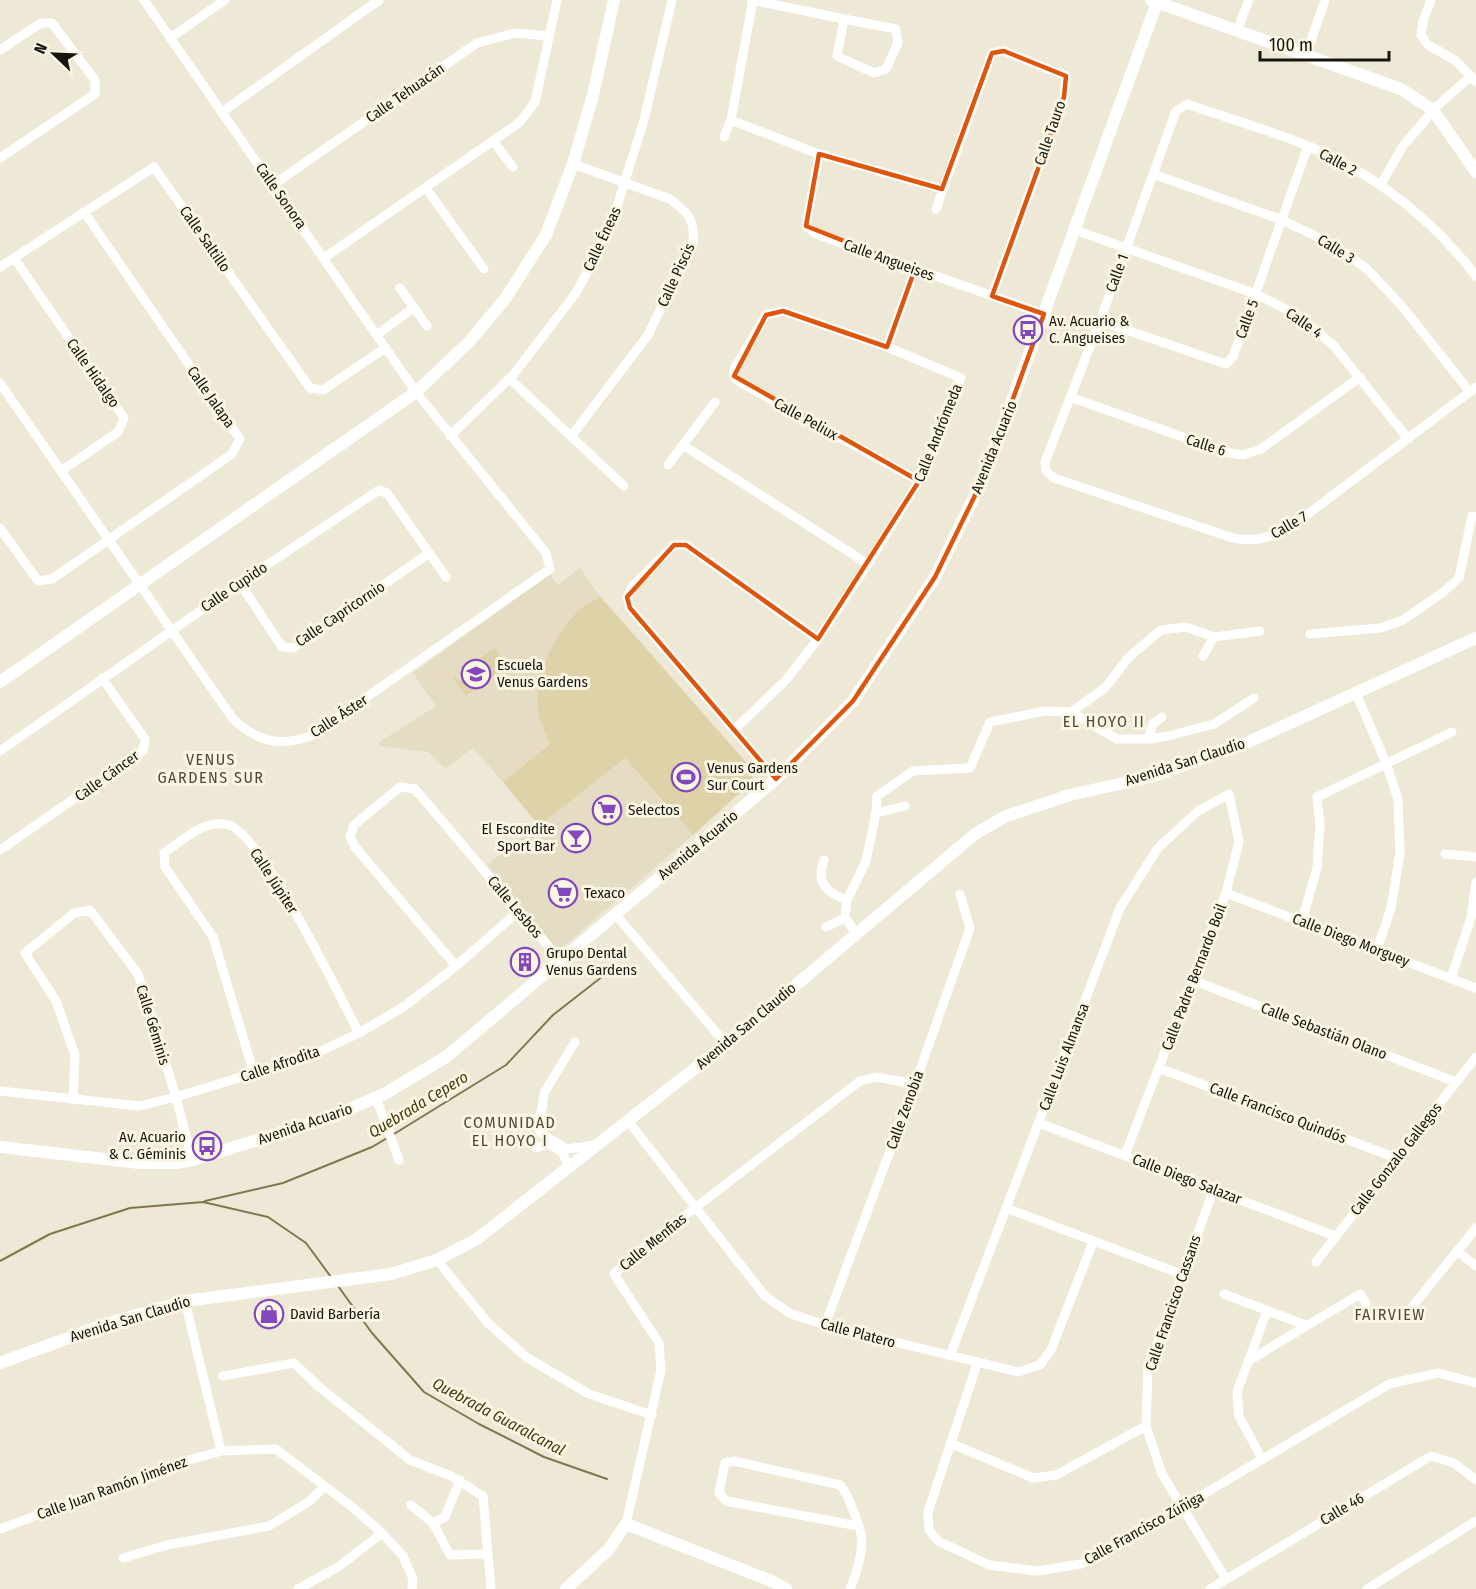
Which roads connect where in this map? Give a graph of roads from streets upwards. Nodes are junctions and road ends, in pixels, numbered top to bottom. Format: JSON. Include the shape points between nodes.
{"nodes":[{"id":1,"x":144,"y":0,"type":"edge"},
{"id":2,"x":225,"y":0,"type":"edge"},
{"id":3,"x":379,"y":0,"type":"edge"},
{"id":4,"x":557,"y":0,"type":"edge"},
{"id":5,"x":615,"y":0,"type":"edge"},
{"id":6,"x":672,"y":0,"type":"edge"},
{"id":7,"x":752,"y":0,"type":"edge"},
{"id":8,"x":1249,"y":0,"type":"edge"},
{"id":9,"x":1325,"y":0,"type":"edge"},
{"id":10,"x":1431,"y":0,"type":"edge"},
{"id":11,"x":1155,"y":1,"type":"edge"},
{"id":12,"x":844,"y":19,"type":"junction"},
{"id":13,"x":1237,"y":31,"type":"junction"},
{"id":14,"x":549,"y":36,"type":"junction"},
{"id":15,"x":170,"y":38,"type":"junction"},
{"id":16,"x":0,"y":50,"type":"edge"},
{"id":17,"x":1306,"y":55,"type":"junction"},
{"id":18,"x":1474,"y":79,"type":"edge"},
{"id":19,"x":1202,"y":109,"type":"joint"},
{"id":20,"x":1433,"y":110,"type":"junction"},
{"id":21,"x":222,"y":112,"type":"junction"},
{"id":22,"x":731,"y":120,"type":"junction"},
{"id":23,"x":724,"y":137,"type":"dead end"},
{"id":24,"x":493,"y":141,"type":"junction"},
{"id":25,"x":1308,"y":146,"type":"junction"},
{"id":26,"x":819,"y":154,"type":"junction"},
{"id":27,"x":0,"y":158,"type":"edge"},
{"id":28,"x":573,"y":164,"type":"junction"},
{"id":29,"x":513,"y":167,"type":"dead end"},
{"id":30,"x":1476,"y":172,"type":"edge"},
{"id":31,"x":1153,"y":174,"type":"junction"},
{"id":32,"x":625,"y":184,"type":"junction"},
{"id":33,"x":1381,"y":184,"type":"junction"},
{"id":34,"x":273,"y":185,"type":"junction"},
{"id":35,"x":426,"y":188,"type":"junction"},
{"id":36,"x":942,"y":189,"type":"junction"},
{"id":37,"x":936,"y":209,"type":"dead end"},
{"id":38,"x":84,"y":212,"type":"junction"},
{"id":39,"x":1282,"y":220,"type":"junction"},
{"id":40,"x":1075,"y":230,"type":"junction"},
{"id":41,"x":1126,"y":248,"type":"junction"},
{"id":42,"x":14,"y":258,"type":"junction"},
{"id":43,"x":324,"y":258,"type":"junction"},
{"id":44,"x":0,"y":267,"type":"edge"},
{"id":45,"x":483,"y":269,"type":"dead end"},
{"id":46,"x":915,"y":269,"type":"junction"},
{"id":47,"x":1476,"y":276,"type":"edge"},
{"id":48,"x":400,"y":288,"type":"dead end"},
{"id":49,"x":1256,"y":294,"type":"junction"},
{"id":50,"x":992,"y":296,"type":"junction"},
{"id":51,"x":413,"y":308,"type":"junction"},
{"id":52,"x":1044,"y":314,"type":"junction"},
{"id":53,"x":1100,"y":321,"type":"junction"},
{"id":54,"x":427,"y":326,"type":"dead end"},
{"id":55,"x":377,"y":335,"type":"junction"},
{"id":56,"x":753,"y":336,"type":"joint"},
{"id":57,"x":886,"y":347,"type":"junction"},
{"id":58,"x":385,"y":348,"type":"junction"},
{"id":59,"x":1360,"y":377,"type":"junction"},
{"id":60,"x":510,"y":379,"type":"junction"},
{"id":61,"x":0,"y":383,"type":"edge"},
{"id":62,"x":1473,"y":390,"type":"edge"},
{"id":63,"x":416,"y":392,"type":"junction"},
{"id":64,"x":1070,"y":397,"type":"junction"},
{"id":65,"x":715,"y":402,"type":"dead end"},
{"id":66,"x":572,"y":435,"type":"junction"},
{"id":67,"x":450,"y":436,"type":"junction"},
{"id":68,"x":1408,"y":439,"type":"junction"},
{"id":69,"x":683,"y":445,"type":"junction"},
{"id":70,"x":1045,"y":462,"type":"joint"},
{"id":71,"x":668,"y":465,"type":"dead end"},
{"id":72,"x":61,"y":471,"type":"junction"},
{"id":73,"x":919,"y":482,"type":"junction"},
{"id":74,"x":624,"y":486,"type":"dead end"},
{"id":75,"x":1476,"y":517,"type":"edge"},
{"id":76,"x":0,"y":528,"type":"edge"},
{"id":77,"x":108,"y":540,"type":"junction"},
{"id":78,"x":539,"y":545,"type":"joint"},
{"id":79,"x":429,"y":553,"type":"junction"},
{"id":80,"x":868,"y":564,"type":"junction"},
{"id":81,"x":446,"y":576,"type":"dead end"},
{"id":82,"x":240,"y":583,"type":"junction"},
{"id":83,"x":140,"y":585,"type":"junction"},
{"id":84,"x":171,"y":630,"type":"junction"},
{"id":85,"x":1260,"y":631,"type":"dead end"},
{"id":86,"x":1310,"y":634,"type":"dead end"},
{"id":87,"x":1214,"y":637,"type":"junction"},
{"id":88,"x":1476,"y":638,"type":"edge"},
{"id":89,"x":818,"y":639,"type":"junction"},
{"id":90,"x":1203,"y":656,"type":"dead end"},
{"id":91,"x":102,"y":678,"type":"junction"},
{"id":92,"x":0,"y":682,"type":"edge"},
{"id":93,"x":1356,"y":693,"type":"junction"},
{"id":94,"x":1254,"y":698,"type":"dead end"},
{"id":95,"x":1071,"y":712,"type":"junction"},
{"id":96,"x":1162,"y":717,"type":"dead end"},
{"id":97,"x":735,"y":730,"type":"junction"},
{"id":98,"x":1452,"y":732,"type":"dead end"},
{"id":99,"x":1148,"y":739,"type":"junction"},
{"id":100,"x":0,"y":751,"type":"edge"},
{"id":101,"x":1386,"y":763,"type":"junction"},
{"id":102,"x":776,"y":779,"type":"junction"},
{"id":103,"x":1229,"y":794,"type":"joint"},
{"id":104,"x":904,"y":806,"type":"dead end"},
{"id":105,"x":876,"y":813,"type":"junction"},
{"id":106,"x":0,"y":850,"type":"edge"},
{"id":107,"x":1445,"y":854,"type":"dead end"},
{"id":108,"x":1476,"y":857,"type":"edge"},
{"id":109,"x":824,"y":861,"type":"dead end"},
{"id":110,"x":1476,"y":882,"type":"edge"},
{"id":111,"x":1226,"y":893,"type":"junction"},
{"id":112,"x":960,"y":894,"type":"dead end"},
{"id":113,"x":847,"y":900,"type":"junction"},
{"id":114,"x":519,"y":911,"type":"junction"},
{"id":115,"x":616,"y":915,"type":"junction"},
{"id":116,"x":845,"y":918,"type":"junction"},
{"id":117,"x":1302,"y":921,"type":"junction"},
{"id":118,"x":826,"y":927,"type":"dead end"},
{"id":119,"x":857,"y":934,"type":"junction"},
{"id":120,"x":1377,"y":950,"type":"junction"},
{"id":121,"x":561,"y":961,"type":"junction"},
{"id":122,"x":456,"y":966,"type":"junction"},
{"id":123,"x":1451,"y":978,"type":"junction"},
{"id":124,"x":1192,"y":980,"type":"junction"},
{"id":125,"x":1476,"y":988,"type":"edge"},
{"id":126,"x":359,"y":1034,"type":"junction"},
{"id":127,"x":575,"y":1042,"type":"dead end"},
{"id":128,"x":726,"y":1044,"type":"junction"},
{"id":129,"x":1476,"y":1057,"type":"edge"},
{"id":130,"x":1159,"y":1068,"type":"junction"},
{"id":131,"x":254,"y":1074,"type":"junction"},
{"id":132,"x":1456,"y":1082,"type":"junction"},
{"id":133,"x":915,"y":1084,"type":"junction"},
{"id":134,"x":0,"y":1091,"type":"edge"},
{"id":135,"x":176,"y":1097,"type":"junction"},
{"id":136,"x":376,"y":1098,"type":"junction"},
{"id":137,"x":73,"y":1100,"type":"junction"},
{"id":138,"x":628,"y":1121,"type":"junction"},
{"id":139,"x":1039,"y":1123,"type":"junction"},
{"id":140,"x":598,"y":1144,"type":"junction"},
{"id":141,"x":0,"y":1147,"type":"edge"},
{"id":142,"x":536,"y":1148,"type":"dead end"},
{"id":143,"x":1125,"y":1155,"type":"junction"},
{"id":144,"x":1396,"y":1158,"type":"junction"},
{"id":145,"x":192,"y":1160,"type":"junction"},
{"id":146,"x":399,"y":1160,"type":"dead end"},
{"id":147,"x":568,"y":1168,"type":"junction"},
{"id":148,"x":1214,"y":1189,"type":"junction"},
{"id":149,"x":695,"y":1207,"type":"junction"},
{"id":150,"x":1006,"y":1208,"type":"junction"},
{"id":151,"x":1476,"y":1228,"type":"edge"},
{"id":152,"x":1335,"y":1236,"type":"junction"},
{"id":153,"x":1093,"y":1242,"type":"junction"},
{"id":154,"x":1457,"y":1251,"type":"junction"},
{"id":155,"x":437,"y":1260,"type":"junction"},
{"id":156,"x":1316,"y":1262,"type":"dead end"},
{"id":157,"x":1476,"y":1266,"type":"edge"},
{"id":158,"x":1181,"y":1274,"type":"junction"},
{"id":159,"x":1224,"y":1294,"type":"dead end"},
{"id":160,"x":185,"y":1301,"type":"junction"},
{"id":161,"x":1366,"y":1303,"type":"dead end"},
{"id":162,"x":1412,"y":1307,"type":"dead end"},
{"id":163,"x":1267,"y":1311,"type":"junction"},
{"id":164,"x":825,"y":1325,"type":"junction"},
{"id":165,"x":1305,"y":1325,"type":"junction"},
{"id":166,"x":950,"y":1356,"type":"junction"},
{"id":167,"x":1248,"y":1360,"type":"junction"},
{"id":168,"x":0,"y":1363,"type":"edge"},
{"id":169,"x":977,"y":1364,"type":"junction"},
{"id":170,"x":223,"y":1376,"type":"dead end"},
{"id":171,"x":1476,"y":1383,"type":"edge"},
{"id":172,"x":652,"y":1415,"type":"junction"},
{"id":173,"x":1146,"y":1426,"type":"junction"},
{"id":174,"x":950,"y":1443,"type":"junction"},
{"id":175,"x":221,"y":1451,"type":"junction"},
{"id":176,"x":1262,"y":1459,"type":"junction"},
{"id":177,"x":460,"y":1480,"type":"junction"},
{"id":178,"x":1476,"y":1480,"type":"edge"},
{"id":179,"x":324,"y":1487,"type":"junction"},
{"id":180,"x":411,"y":1505,"type":"dead end"},
{"id":181,"x":1182,"y":1507,"type":"junction"},
{"id":182,"x":1476,"y":1521,"type":"edge"},
{"id":183,"x":433,"y":1523,"type":"junction"},
{"id":184,"x":626,"y":1524,"type":"junction"},
{"id":185,"x":858,"y":1526,"type":"junction"},
{"id":186,"x":0,"y":1529,"type":"edge"},
{"id":187,"x":382,"y":1533,"type":"junction"},
{"id":188,"x":488,"y":1554,"type":"junction"},
{"id":189,"x":123,"y":1558,"type":"dead end"},
{"id":190,"x":1226,"y":1579,"type":"junction"},
{"id":191,"x":298,"y":1589,"type":"edge"},
{"id":192,"x":412,"y":1589,"type":"edge"},
{"id":193,"x":491,"y":1589,"type":"edge"},
{"id":194,"x":566,"y":1589,"type":"edge"},
{"id":195,"x":784,"y":1589,"type":"edge"},
{"id":196,"x":850,"y":1589,"type":"edge"},
{"id":197,"x":1210,"y":1589,"type":"edge"},
{"id":198,"x":1367,"y":1589,"type":"edge"}],
"edges":[{"from":1,"to":15,"type":"street","name":"Calle Sonora"},
{"from":2,"to":15,"type":"street"},
{"from":3,"to":21,"type":"street"},
{"from":4,"to":14,"type":"street"},
{"from":5,"to":28,"type":"street"},
{"from":6,"to":32,"type":"street","name":"Calle Éneas"},
{"from":7,"to":12,"type":"street"},
{"from":7,"to":22,"type":"street"},
{"from":8,"to":13,"type":"street"},
{"from":9,"to":17,"type":"street"},
{"from":10,"to":18,"type":"street","via":[[1421,35],[1428,45],[1456,61]]},
{"from":11,"to":13,"type":"street"},
{"from":11,"to":40,"type":"street","name":"Avenida Acuario"},
{"from":12,"to":12,"type":"street","via":[[896,29],[898,43],[886,69],[874,73],[837,56]]},
{"from":13,"to":17,"type":"street"},
{"from":14,"to":24,"type":"street","via":[[535,102],[520,122]]},
{"from":14,"to":34,"type":"street","name":"Calle Tehuacán","via":[[515,33],[477,43]]},
{"from":15,"to":21,"type":"street","name":"Calle Sonora"},
{"from":16,"to":27,"type":"street","via":[[41,23],[52,23],[94,80],[95,94]]},
{"from":17,"to":20,"type":"street","via":[[1401,89]]},
{"from":18,"to":20,"type":"street"},
{"from":19,"to":25,"type":"street","name":"Calle 2"},
{"from":19,"to":31,"type":"street","name":"Calle 1","via":[[1187,104],[1176,111]]},
{"from":20,"to":30,"type":"street"},
{"from":20,"to":33,"type":"street","via":[[1402,146]]},
{"from":21,"to":34,"type":"street","name":"Calle Sonora"},
{"from":22,"to":23,"type":"street"},
{"from":22,"to":26,"type":"street"},
{"from":24,"to":29,"type":"street"},
{"from":24,"to":35,"type":"street"},
{"from":25,"to":33,"type":"street","name":"Calle 2"},
{"from":25,"to":39,"type":"street","name":"Calle 5"},
{"from":26,"to":36,"type":"street"},
{"from":26,"to":46,"type":"street","name":"Calle Angueises","via":[[806,226],[816,234]]},
{"from":28,"to":32,"type":"street","name":"Calle Piscis"},
{"from":28,"to":63,"type":"street","via":[[546,235],[505,299],[470,342]]},
{"from":31,"to":39,"type":"street","name":"Calle 3"},
{"from":31,"to":41,"type":"street","name":"Calle 1"},
{"from":32,"to":60,"type":"street","name":"Calle Éneas","via":[[610,229],[576,293]]},
{"from":32,"to":66,"type":"street","name":"Calle Piscis","via":[[670,200],[683,210],[694,227],[693,242],[648,335]]},
{"from":33,"to":47,"type":"street","name":"Calle 2","via":[[1455,248]]},
{"from":34,"to":43,"type":"street","name":"Calle Sonora"},
{"from":35,"to":43,"type":"street"},
{"from":35,"to":45,"type":"street"},
{"from":36,"to":37,"type":"street"},
{"from":36,"to":50,"type":"street","name":"Calle Tauro","via":[[992,53],[1004,51],[1066,76],[1064,97]]},
{"from":38,"to":42,"type":"street","name":"Calle Saltillo"},
{"from":38,"to":58,"type":"street","name":"Calle Saltillo","via":[[154,167],[310,388],[323,390]]},
{"from":38,"to":77,"type":"street","name":"Calle Jalapa","via":[[240,439],[232,454]]},
{"from":39,"to":49,"type":"street","name":"Calle 5"},
{"from":39,"to":62,"type":"street","name":"Calle 3","via":[[1334,245],[1367,269]]},
{"from":40,"to":41,"type":"street","name":"Calle 4"},
{"from":40,"to":52,"type":"street","name":"Avenida Acuario"},
{"from":41,"to":49,"type":"street","name":"Calle 4"},
{"from":41,"to":53,"type":"street","name":"Calle 1"},
{"from":42,"to":44,"type":"street","name":"Calle Saltillo"},
{"from":42,"to":72,"type":"street","name":"Calle Hidalgo","via":[[124,418],[118,432]]},
{"from":43,"to":55,"type":"street","name":"Calle Sonora"},
{"from":46,"to":50,"type":"street","name":"Calle Angueises"},
{"from":46,"to":57,"type":"street"},
{"from":48,"to":51,"type":"street"},
{"from":49,"to":53,"type":"street","name":"Calle 5","via":[[1233,357],[1226,364]]},
{"from":49,"to":59,"type":"street","name":"Calle 4","via":[[1299,316],[1334,346]]},
{"from":50,"to":52,"type":"street","name":"Calle Angueises"},
{"from":51,"to":54,"type":"street"},
{"from":51,"to":55,"type":"street"},
{"from":52,"to":102,"type":"street","name":"Avenida Acuario","via":[[985,475],[935,577],[853,701]]},
{"from":53,"to":64,"type":"street","name":"Calle 1"},
{"from":55,"to":58,"type":"street","name":"Calle Sonora"},
{"from":56,"to":57,"type":"street","name":"Calle Andrómeda","via":[[766,315],[783,310]]},
{"from":56,"to":73,"type":"street","name":"Calle Peliux","via":[[734,369],[738,381]]},
{"from":57,"to":73,"type":"street","name":"Calle Andrómeda","via":[[961,378]]},
{"from":58,"to":63,"type":"street","name":"Calle Sonora"},
{"from":59,"to":64,"type":"street","name":"Calle 6","via":[[1261,449],[1243,455]]},
{"from":59,"to":68,"type":"street","name":"Calle 4"},
{"from":60,"to":66,"type":"street"},
{"from":60,"to":67,"type":"street","name":"Calle Éneas"},
{"from":61,"to":72,"type":"street","name":"Calle Áster"},
{"from":62,"to":68,"type":"street","name":"Calle 7"},
{"from":63,"to":67,"type":"street","name":"Calle Sonora"},
{"from":63,"to":83,"type":"street"},
{"from":64,"to":70,"type":"street","name":"Calle 1"},
{"from":65,"to":69,"type":"street"},
{"from":66,"to":74,"type":"street"},
{"from":67,"to":78,"type":"street","name":"Calle Sonora"},
{"from":68,"to":70,"type":"street","name":"Calle 7","via":[[1292,526],[1277,535],[1247,541],[1054,478],[1046,471]]},
{"from":69,"to":71,"type":"street"},
{"from":69,"to":80,"type":"street"},
{"from":72,"to":77,"type":"street","name":"Calle Áster"},
{"from":73,"to":80,"type":"street","name":"Calle Andrómeda"},
{"from":75,"to":86,"type":"street","via":[[1472,516],[1459,578],[1403,620],[1381,628]]},
{"from":76,"to":77,"type":"street","name":"Calle Jalapa","via":[[38,581],[52,579]]},
{"from":77,"to":83,"type":"street","name":"Calle Áster"},
{"from":78,"to":84,"type":"street","name":"Calle Áster","via":[[550,568],[311,736],[295,741],[269,741],[233,719]]},
{"from":79,"to":81,"type":"street","name":"Calle Cupido"},
{"from":79,"to":82,"type":"street","name":"Calle Cupido","via":[[387,493],[379,490]]},
{"from":79,"to":82,"type":"street","name":"Calle Capricornio","via":[[293,648],[282,647]]},
{"from":80,"to":89,"type":"street","name":"Calle Andrómeda"},
{"from":82,"to":84,"type":"street","name":"Calle Cupido"},
{"from":83,"to":84,"type":"street","name":"Calle Áster"},
{"from":83,"to":92,"type":"street"},
{"from":84,"to":91,"type":"street","name":"Calle Cupido"},
{"from":85,"to":87,"type":"street"},
{"from":87,"to":90,"type":"street"},
{"from":87,"to":95,"type":"street","via":[[1186,627],[1161,630],[1129,657],[1105,688]]},
{"from":88,"to":93,"type":"street","name":"Avenida San Claudio"},
{"from":89,"to":97,"type":"street","name":"Calle Andrómeda","via":[[786,680]]},
{"from":89,"to":97,"type":"street","via":[[686,545],[674,545],[632,587],[627,597],[630,608]]},
{"from":91,"to":100,"type":"street","name":"Calle Cupido"},
{"from":91,"to":106,"type":"street","name":"Calle Cáncer","via":[[145,739],[143,751]]},
{"from":93,"to":101,"type":"street"},
{"from":93,"to":119,"type":"street","name":"Avenida San Claudio","via":[[1244,744],[1150,777],[1070,795],[1006,816],[975,834]]},
{"from":94,"to":99,"type":"street","via":[[1214,724]]},
{"from":95,"to":99,"type":"street","via":[[1117,739]]},
{"from":95,"to":105,"type":"street","via":[[1045,711],[990,722],[970,768],[913,771],[877,796]]},
{"from":96,"to":99,"type":"street","via":[[1153,724]]},
{"from":97,"to":102,"type":"street"},
{"from":98,"to":101,"type":"street"},
{"from":101,"to":117,"type":"street","via":[[1317,797],[1317,868]]},
{"from":101,"to":120,"type":"street","via":[[1398,799],[1400,853],[1391,908]]},
{"from":102,"to":115,"type":"street","name":"Avenida Acuario"},
{"from":103,"to":111,"type":"street","name":"Calle Padre Bernardo Boil","via":[[1239,842]]},
{"from":103,"to":139,"type":"street","name":"Calle Luis Almansa","via":[[1198,811],[1158,848],[1120,908]]},
{"from":104,"to":105,"type":"street"},
{"from":105,"to":113,"type":"street","via":[[866,861]]},
{"from":107,"to":108,"type":"street"},
{"from":109,"to":113,"type":"street","via":[[820,869],[823,884],[832,895]]},
{"from":110,"to":123,"type":"street","via":[[1471,918]]},
{"from":111,"to":117,"type":"street","name":"Calle Diego Morguey"},
{"from":111,"to":124,"type":"street","name":"Calle Padre Bernardo Boil"},
{"from":112,"to":133,"type":"street","name":"Calle Zenobia","via":[[970,928]]},
{"from":113,"to":116,"type":"street"},
{"from":114,"to":121,"type":"street","name":"Calle Lesbos"},
{"from":114,"to":122,"type":"street","name":"Calle Afrodita"},
{"from":114,"to":122,"type":"street","name":"Calle Lesbos","via":[[415,789],[400,787],[354,825],[350,837],[355,847]]},
{"from":115,"to":121,"type":"street","name":"Avenida Acuario"},
{"from":115,"to":128,"type":"street"},
{"from":116,"to":118,"type":"street"},
{"from":116,"to":119,"type":"street"},
{"from":117,"to":120,"type":"street","name":"Calle Diego Morguey"},
{"from":119,"to":128,"type":"street","name":"Avenida San Claudio"},
{"from":120,"to":123,"type":"street","name":"Calle Diego Morguey"},
{"from":121,"to":136,"type":"street","name":"Avenida Acuario","via":[[446,1057]]},
{"from":122,"to":126,"type":"street","name":"Calle Afrodita","via":[[405,1006]]},
{"from":123,"to":125,"type":"street","name":"Calle Diego Morguey"},
{"from":124,"to":130,"type":"street","name":"Calle Padre Bernardo Boil"},
{"from":124,"to":132,"type":"street","name":"Calle Sebastián Olano"},
{"from":126,"to":131,"type":"street","name":"Calle Afrodita","via":[[310,1056]]},
{"from":126,"to":131,"type":"street","name":"Calle Júpiter","via":[[289,900],[244,835],[230,825],[208,824],[164,853],[165,867],[213,937]]},
{"from":127,"to":140,"type":"street","via":[[544,1093],[536,1123],[542,1134],[567,1149]]},
{"from":128,"to":138,"type":"street","name":"Avenida San Claudio"},
{"from":129,"to":132,"type":"street","name":"Calle Gonzalo Gallegos"},
{"from":130,"to":143,"type":"street","name":"Calle Padre Bernardo Boil"},
{"from":130,"to":144,"type":"street","name":"Calle Francisco Quindós"},
{"from":131,"to":135,"type":"street","name":"Calle Afrodita"},
{"from":132,"to":144,"type":"street","name":"Calle Gonzalo Gallegos"},
{"from":133,"to":149,"type":"street","name":"Calle Menfias","via":[[876,1077],[860,1081]]},
{"from":133,"to":164,"type":"street","name":"Calle Zenobia"},
{"from":134,"to":137,"type":"street","name":"Calle Afrodita"},
{"from":135,"to":137,"type":"street","name":"Calle Afrodita","via":[[139,1106]]},
{"from":135,"to":137,"type":"street","name":"Calle Géminis","via":[[138,974],[90,910],[74,913],[25,953],[56,1001],[75,1055]]},
{"from":135,"to":145,"type":"street","name":"Calle Géminis"},
{"from":136,"to":145,"type":"street","name":"Avenida Acuario","via":[[329,1118]]},
{"from":136,"to":146,"type":"street"},
{"from":138,"to":140,"type":"street","name":"Avenida San Claudio"},
{"from":138,"to":149,"type":"street","name":"Calle Platero"},
{"from":139,"to":143,"type":"street","name":"Calle Diego Salazar"},
{"from":139,"to":150,"type":"street","name":"Calle Luis Almansa"},
{"from":140,"to":147,"type":"street","name":"Avenida San Claudio"},
{"from":141,"to":145,"type":"street","name":"Avenida Acuario","via":[[140,1163]]},
{"from":142,"to":147,"type":"street","via":[[548,1143],[563,1153]]},
{"from":143,"to":148,"type":"street","name":"Calle Diego Salazar"},
{"from":144,"to":152,"type":"street","name":"Calle Gonzalo Gallegos"},
{"from":147,"to":155,"type":"street","name":"Avenida San Claudio","via":[[477,1239]]},
{"from":148,"to":152,"type":"street","name":"Calle Diego Salazar"},
{"from":148,"to":158,"type":"street","name":"Calle Francisco Cassans"},
{"from":149,"to":164,"type":"street","name":"Calle Platero","via":[[765,1296],[791,1314]]},
{"from":149,"to":172,"type":"street","name":"Calle Menfias","via":[[614,1274],[658,1343],[661,1370]]},
{"from":150,"to":153,"type":"street"},
{"from":150,"to":166,"type":"street","name":"Calle Luis Almansa"},
{"from":151,"to":154,"type":"street"},
{"from":152,"to":156,"type":"street","name":"Calle Gonzalo Gallegos"},
{"from":153,"to":158,"type":"street"},
{"from":153,"to":169,"type":"street","name":"Calle Platero","via":[[1052,1350],[1041,1365],[1018,1372]]},
{"from":154,"to":157,"type":"street"},
{"from":154,"to":162,"type":"street"},
{"from":155,"to":160,"type":"street","name":"Avenida San Claudio","via":[[391,1274]]},
{"from":155,"to":172,"type":"street","via":[[488,1323],[526,1357],[589,1394]]},
{"from":158,"to":173,"type":"street","name":"Calle Francisco Cassans","via":[[1148,1368]]},
{"from":159,"to":163,"type":"street"},
{"from":160,"to":168,"type":"street","name":"Avenida San Claudio","via":[[109,1323]]},
{"from":160,"to":175,"type":"street"},
{"from":161,"to":165,"type":"street","via":[[1360,1294]]},
{"from":163,"to":165,"type":"street"},
{"from":163,"to":167,"type":"street"},
{"from":164,"to":166,"type":"street","name":"Calle Platero"},
{"from":165,"to":167,"type":"street"},
{"from":166,"to":169,"type":"street","name":"Calle Platero"},
{"from":167,"to":176,"type":"street","via":[[1237,1392],[1239,1416]]},
{"from":169,"to":174,"type":"street","name":"Calle Francisco Zúñiga"},
{"from":170,"to":177,"type":"street","via":[[294,1363],[410,1460]]},
{"from":171,"to":176,"type":"street","name":"Calle Francisco Zúñiga","via":[[1438,1373],[1389,1384]]},
{"from":172,"to":184,"type":"street","name":"Calle Menfias"},
{"from":173,"to":174,"type":"street","via":[[1056,1475],[1033,1478]]},
{"from":173,"to":181,"type":"street","name":"Calle Francisco Cassans","via":[[1162,1474]]},
{"from":174,"to":181,"type":"street","name":"Calle Francisco Zúñiga","via":[[927,1512],[929,1530],[938,1541],[989,1565],[1037,1571],[1082,1564]]},
{"from":175,"to":179,"type":"street","name":"Calle Juan Ramón Jiménez","via":[[276,1449]]},
{"from":175,"to":186,"type":"street","name":"Calle Juan Ramón Jiménez","via":[[168,1466]]},
{"from":176,"to":181,"type":"street","name":"Calle Francisco Zúñiga"},
{"from":177,"to":183,"type":"street","via":[[445,1517]]},
{"from":177,"to":188,"type":"street","via":[[483,1496]]},
{"from":178,"to":190,"type":"street","name":"Calle 46","via":[[1454,1463],[1431,1456]]},
{"from":179,"to":187,"type":"street","name":"Calle Juan Ramón Jiménez"},
{"from":179,"to":189,"type":"street","via":[[269,1526],[167,1545]]},
{"from":180,"to":183,"type":"street"},
{"from":181,"to":190,"type":"street","name":"Calle Francisco Cassans"},
{"from":182,"to":198,"type":"street"},
{"from":183,"to":188,"type":"street","via":[[450,1555]]},
{"from":184,"to":194,"type":"street","via":[[609,1549]]},
{"from":184,"to":195,"type":"street"},
{"from":185,"to":185,"type":"street","via":[[726,1501],[719,1492],[725,1463],[734,1461],[840,1485]]},
{"from":185,"to":196,"type":"street","via":[[862,1540]]},
{"from":187,"to":191,"type":"street","via":[[338,1567]]},
{"from":187,"to":192,"type":"street","name":"Calle Juan Ramón Jiménez","via":[[403,1556],[413,1580]]},
{"from":188,"to":193,"type":"street"},
{"from":190,"to":197,"type":"street","name":"Calle 46"}]}
